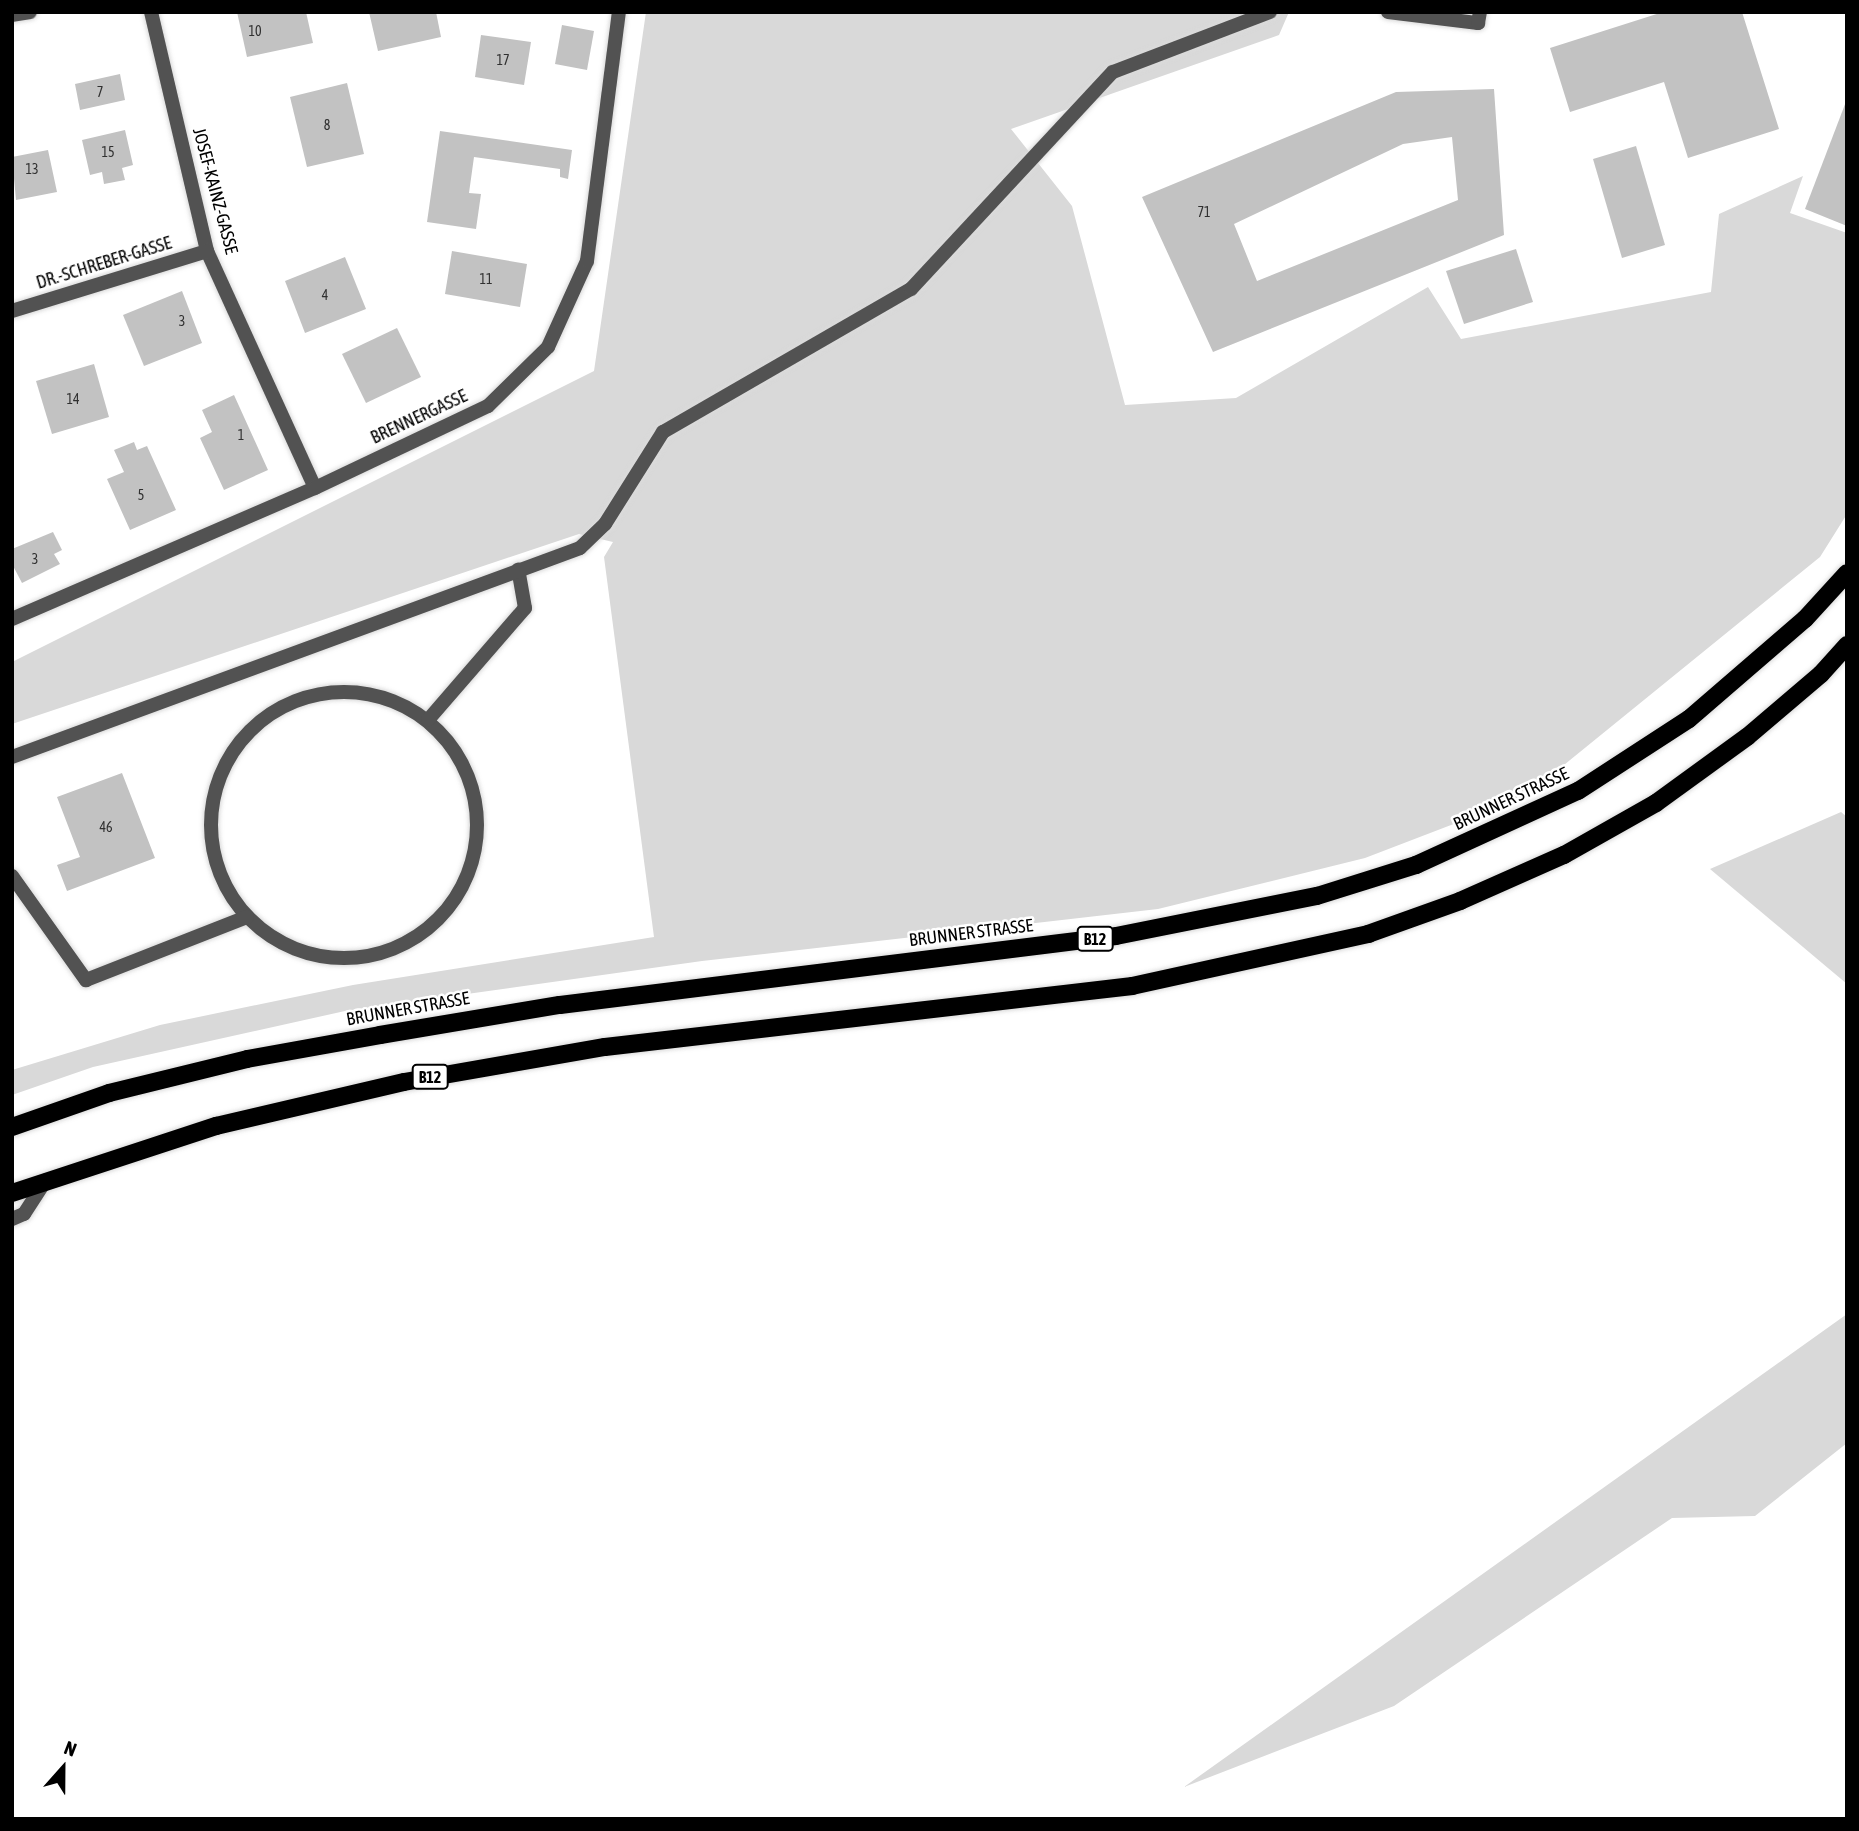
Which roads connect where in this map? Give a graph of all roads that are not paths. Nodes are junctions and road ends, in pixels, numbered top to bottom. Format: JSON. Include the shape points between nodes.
{"nodes":[{"id":1,"x":30,"y":12,"type":"edge"},
{"id":2,"x":151,"y":12,"type":"edge"},
{"id":3,"x":619,"y":12,"type":"edge"},
{"id":4,"x":1270,"y":12,"type":"edge"},
{"id":5,"x":1388,"y":12,"type":"edge"},
{"id":6,"x":1480,"y":12,"type":"edge"},
{"id":7,"x":12,"y":15,"type":"edge"},
{"id":8,"x":208,"y":251,"type":"junction"},
{"id":9,"x":12,"y":311,"type":"edge"},
{"id":10,"x":315,"y":488,"type":"junction"},
{"id":11,"x":518,"y":570,"type":"junction"},
{"id":12,"x":1847,"y":573,"type":"edge"},
{"id":13,"x":12,"y":619,"type":"edge"},
{"id":14,"x":1847,"y":645,"type":"edge"},
{"id":15,"x":428,"y":720,"type":"junction"},
{"id":16,"x":12,"y":757,"type":"edge"},
{"id":17,"x":12,"y":876,"type":"edge"},
{"id":18,"x":247,"y":917,"type":"junction"},
{"id":19,"x":12,"y":1127,"type":"edge"},
{"id":20,"x":46,"y":1180,"type":"junction"},
{"id":21,"x":12,"y":1193,"type":"edge"},
{"id":22,"x":12,"y":1219,"type":"edge"}],
"edges":[{"from":1,"to":7,"type":"street"},
{"from":2,"to":8,"type":"street","name":"JOSEF-KAINZ-GASSE"},
{"from":3,"to":10,"type":"street","name":"BRENNERGASSE","via":[[587,261],[548,347],[488,406]]},
{"from":4,"to":11,"type":"street","via":[[1113,72],[911,289],[663,432],[605,524],[580,548]]},
{"from":5,"to":6,"type":"street","via":[[1478,23]]},
{"from":8,"to":9,"type":"street","name":"DR.-SCHREBER-GASSE"},
{"from":8,"to":10,"type":"street","name":"JOSEF-KAINZ-GASSE"},
{"from":10,"to":13,"type":"street","name":"BRENNERGASSE"},
{"from":11,"to":15,"type":"street","via":[[526,608]]},
{"from":11,"to":16,"type":"street"},
{"from":12,"to":19,"type":"main road","name":"BRUNNER STRASSE","number":"B12","via":[[1785,638],[1689,719],[1578,791],[1416,865],[1317,896],[1116,936],[560,1005],[380,1035],[247,1059],[109,1093]]},
{"from":14,"to":20,"type":"main road","number":"B12","via":[[1821,674],[1747,737],[1656,803],[1552,860],[1460,901],[1368,934],[1132,986],[605,1047],[404,1082],[216,1126]]},
{"from":15,"to":18,"type":"street","via":[[384,696],[334,690],[285,704],[244,733],[218,776],[209,826],[219,875]]},
{"from":15,"to":18,"type":"street","via":[[460,757],[477,803],[476,851],[458,896],[425,932],[369,955],[333,958],[286,946]]},
{"from":17,"to":18,"type":"street","via":[[86,981]]},
{"from":20,"to":21,"type":"main road","number":"B12"},
{"from":20,"to":22,"type":"street","via":[[24,1214]]}]}
